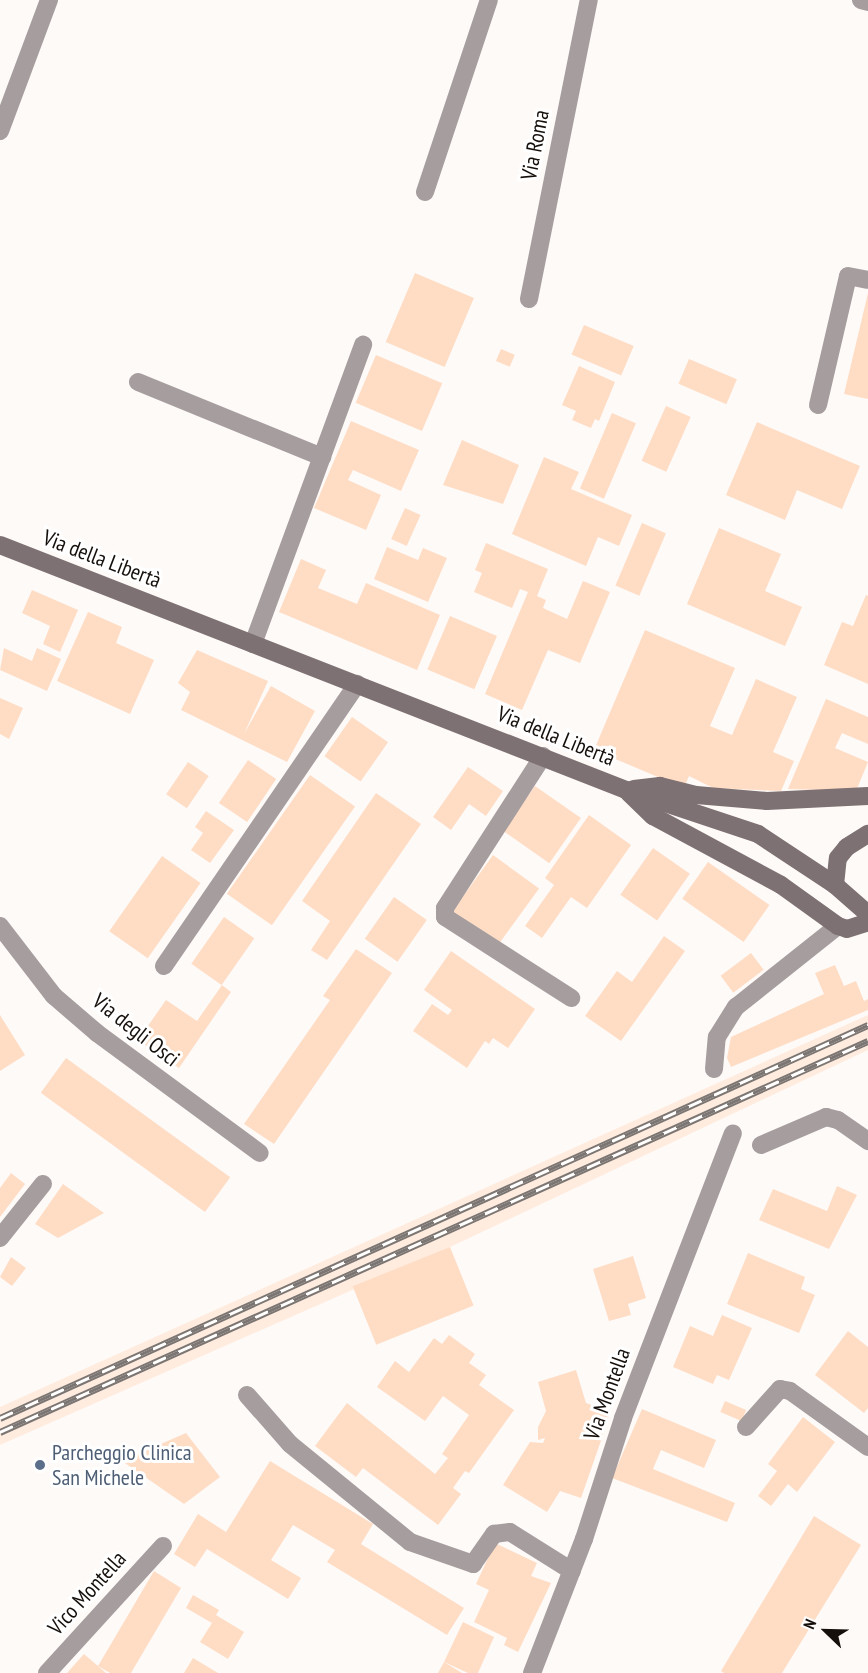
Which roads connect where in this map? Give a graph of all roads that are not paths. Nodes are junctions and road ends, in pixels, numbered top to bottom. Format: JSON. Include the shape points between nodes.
{"nodes":[{"id":1,"x":49,"y":0,"type":"edge"},
{"id":2,"x":489,"y":0,"type":"edge"},
{"id":3,"x":589,"y":0,"type":"edge"},
{"id":4,"x":861,"y":0,"type":"edge"},
{"id":5,"x":868,"y":2,"type":"edge"},
{"id":6,"x":0,"y":131,"type":"edge"},
{"id":7,"x":425,"y":192,"type":"dead end"},
{"id":8,"x":868,"y":280,"type":"edge"},
{"id":9,"x":530,"y":299,"type":"dead end"},
{"id":10,"x":363,"y":345,"type":"dead end"},
{"id":11,"x":138,"y":382,"type":"dead end"},
{"id":12,"x":818,"y":405,"type":"dead end"},
{"id":13,"x":322,"y":457,"type":"junction"},
{"id":14,"x":0,"y":546,"type":"edge"},
{"id":15,"x":253,"y":644,"type":"junction"},
{"id":16,"x":357,"y":684,"type":"junction"},
{"id":17,"x":543,"y":756,"type":"junction"},
{"id":18,"x":626,"y":789,"type":"junction"},
{"id":19,"x":868,"y":796,"type":"edge"},
{"id":20,"x":868,"y":834,"type":"edge"},
{"id":21,"x":835,"y":885,"type":"junction"},
{"id":22,"x":868,"y":914,"type":"edge"},
{"id":23,"x":868,"y":921,"type":"edge"},
{"id":24,"x":0,"y":926,"type":"edge"},
{"id":25,"x":838,"y":926,"type":"junction"},
{"id":26,"x":164,"y":966,"type":"dead end"},
{"id":27,"x":571,"y":998,"type":"dead end"},
{"id":28,"x":714,"y":1069,"type":"dead end"},
{"id":29,"x":733,"y":1133,"type":"dead end"},
{"id":30,"x":868,"y":1141,"type":"edge"},
{"id":31,"x":761,"y":1145,"type":"dead end"},
{"id":32,"x":260,"y":1153,"type":"dead end"},
{"id":33,"x":43,"y":1184,"type":"dead end"},
{"id":34,"x":0,"y":1238,"type":"edge"},
{"id":35,"x":247,"y":1395,"type":"dead end"},
{"id":36,"x":746,"y":1427,"type":"dead end"},
{"id":37,"x":868,"y":1447,"type":"edge"},
{"id":38,"x":163,"y":1546,"type":"dead end"},
{"id":39,"x":572,"y":1571,"type":"junction"},
{"id":40,"x":47,"y":1673,"type":"edge"},
{"id":41,"x":532,"y":1673,"type":"edge"}],
"edges":[{"from":1,"to":6,"type":"street"},
{"from":2,"to":7,"type":"street"},
{"from":3,"to":9,"type":"street","name":"Via Roma"},
{"from":4,"to":5,"type":"street"},
{"from":8,"to":12,"type":"street","via":[[848,276]]},
{"from":10,"to":13,"type":"street"},
{"from":11,"to":13,"type":"street"},
{"from":13,"to":15,"type":"street"},
{"from":14,"to":15,"type":"main road","name":"Via della Libertà"},
{"from":15,"to":16,"type":"main road","name":"Via della Libertà"},
{"from":16,"to":17,"type":"main road","name":"Via della Libertà"},
{"from":16,"to":26,"type":"street"},
{"from":17,"to":18,"type":"main road","name":"Via della Libertà"},
{"from":17,"to":27,"type":"street","via":[[445,908],[445,918]]},
{"from":18,"to":19,"type":"main road","via":[[660,786],[696,795],[767,801]]},
{"from":18,"to":21,"type":"main road","name":"Via della Libertà","via":[[758,834]]},
{"from":18,"to":25,"type":"main road","via":[[653,816],[772,880]]},
{"from":20,"to":21,"type":"main road","via":[[838,858]]},
{"from":21,"to":22,"type":"main road","name":"Via della Libertà"},
{"from":23,"to":25,"type":"main road","via":[[847,929]]},
{"from":24,"to":32,"type":"street","name":"Via degli Osci","via":[[54,996]]},
{"from":25,"to":28,"type":"street","via":[[736,1007],[717,1037]]},
{"from":29,"to":39,"type":"street","name":"Via Montella","via":[[622,1418]]},
{"from":30,"to":31,"type":"street","via":[[838,1119],[826,1117]]},
{"from":33,"to":34,"type":"street"},
{"from":35,"to":39,"type":"street","via":[[291,1444],[410,1542],[473,1564],[494,1534],[510,1532]]},
{"from":36,"to":37,"type":"street","via":[[780,1389],[790,1391]]},
{"from":38,"to":40,"type":"street","name":"Vico Montella"},
{"from":39,"to":41,"type":"street","name":"Via Montella"}]}
